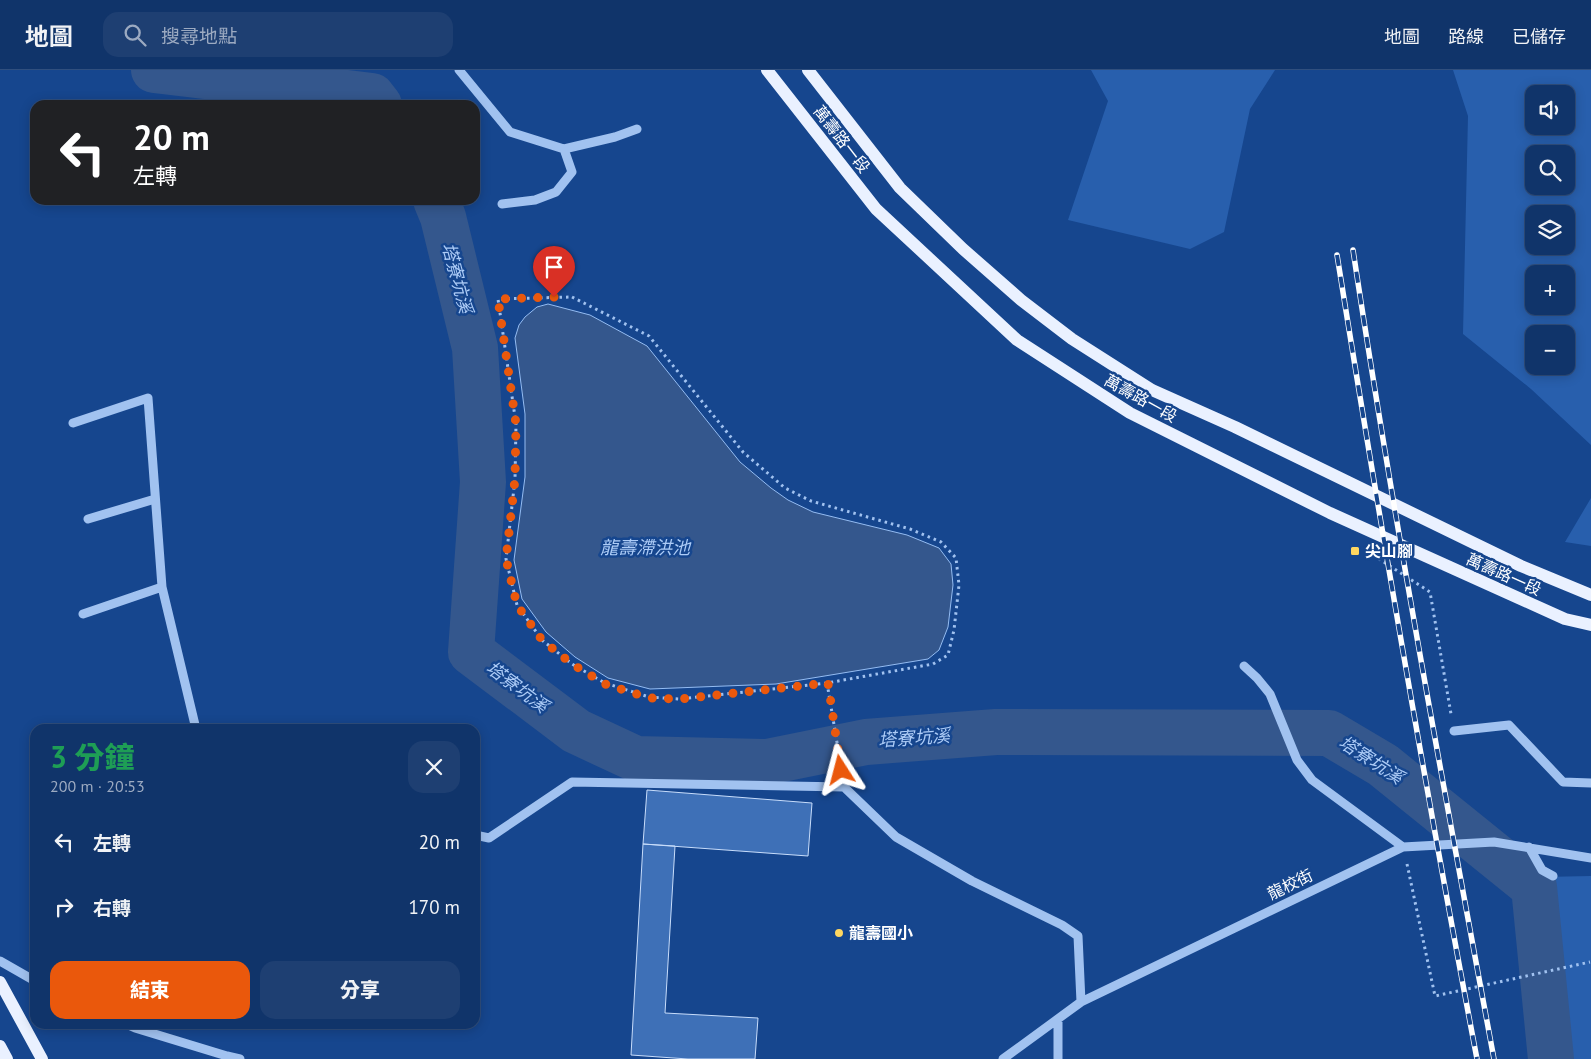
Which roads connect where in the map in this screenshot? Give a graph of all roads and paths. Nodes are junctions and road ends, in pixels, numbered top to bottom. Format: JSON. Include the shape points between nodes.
{"nodes":[{"id":1,"x":459,"y":70,"type":"edge"},
{"id":2,"x":767,"y":70,"type":"edge"},
{"id":3,"x":808,"y":70,"type":"edge"},
{"id":4,"x":637,"y":129,"type":"dead end"},
{"id":5,"x":564,"y":149,"type":"junction"},
{"id":6,"x":502,"y":204,"type":"dead end"},
{"id":7,"x":72,"y":423,"type":"dead end"},
{"id":8,"x":155,"y":499,"type":"junction"},
{"id":9,"x":88,"y":519,"type":"dead end"},
{"id":10,"x":1366,"y":551,"type":"dead end"},
{"id":11,"x":162,"y":587,"type":"junction"},
{"id":12,"x":1591,"y":595,"type":"edge"},
{"id":13,"x":83,"y":614,"type":"dead end"},
{"id":14,"x":1591,"y":624,"type":"edge"},
{"id":15,"x":1244,"y":666,"type":"dead end"},
{"id":16,"x":828,"y":683,"type":"junction"},
{"id":17,"x":195,"y":724,"type":"edge"},
{"id":18,"x":1454,"y":731,"type":"joint"},
{"id":19,"x":1591,"y":783,"type":"edge"},
{"id":20,"x":844,"y":787,"type":"junction"},
{"id":21,"x":480,"y":836,"type":"edge"},
{"id":22,"x":1403,"y":847,"type":"junction"},
{"id":23,"x":1529,"y":848,"type":"junction"},
{"id":24,"x":1591,"y":858,"type":"edge"},
{"id":25,"x":1553,"y":876,"type":"dead end"},
{"id":26,"x":0,"y":961,"type":"edge"},
{"id":27,"x":1590,"y":962,"type":"dead end"},
{"id":28,"x":30,"y":978,"type":"edge"},
{"id":29,"x":0,"y":982,"type":"edge"},
{"id":30,"x":1081,"y":1002,"type":"junction"},
{"id":31,"x":1058,"y":1020,"type":"junction"},
{"id":32,"x":138,"y":1029,"type":"edge"},
{"id":33,"x":0,"y":1046,"type":"edge"},
{"id":34,"x":7,"y":1059,"type":"edge"},
{"id":35,"x":42,"y":1059,"type":"edge"},
{"id":36,"x":240,"y":1059,"type":"edge"},
{"id":37,"x":1004,"y":1059,"type":"edge"},
{"id":38,"x":1058,"y":1059,"type":"edge"}],
"edges":[{"from":1,"to":5,"type":"street","via":[[510,132]]},
{"from":2,"to":14,"type":"main road","name":"萬壽路一段","via":[[876,209],[1016,340],[1130,413],[1330,513],[1565,619]]},
{"from":3,"to":12,"type":"main road","name":"萬壽路一段","via":[[900,188],[1021,300],[1072,339],[1152,390],[1521,566]]},
{"from":4,"to":5,"type":"street"},
{"from":5,"to":6,"type":"street","via":[[572,172],[556,192],[535,200]]},
{"from":7,"to":8,"type":"street","via":[[148,398]]},
{"from":8,"to":9,"type":"street"},
{"from":8,"to":11,"type":"street"},
{"from":10,"to":18,"type":"path","via":[[1430,592]]},
{"from":11,"to":13,"type":"street"},
{"from":11,"to":17,"type":"street"},
{"from":15,"to":22,"type":"street","via":[[1270,694],[1297,760],[1312,780]]},
{"from":16,"to":16,"type":"path","via":[[680,699],[649,698],[605,684],[542,640],[517,605],[506,559],[515,479],[516,424],[498,299],[572,297],[649,336],[743,452],[785,488],[811,502],[910,529],[941,542],[956,558],[959,585],[948,655],[933,664]]},
{"from":16,"to":20,"type":"path"},
{"from":18,"to":19,"type":"street","via":[[1509,725],[1563,782]]},
{"from":20,"to":21,"type":"street","via":[[572,782],[489,838]]},
{"from":20,"to":30,"type":"street","via":[[896,837],[972,882],[1062,925],[1078,936]]},
{"from":22,"to":23,"type":"street","name":"龍校街","via":[[1494,842]]},
{"from":22,"to":27,"type":"path","via":[[1434,996]]},
{"from":22,"to":30,"type":"street","name":"龍校街"},
{"from":23,"to":24,"type":"street","name":"龍校街"},
{"from":23,"to":25,"type":"street","via":[[1542,870]]},
{"from":26,"to":28,"type":"street"},
{"from":29,"to":35,"type":"main road"},
{"from":30,"to":31,"type":"street","name":"龍校街"},
{"from":31,"to":37,"type":"street","name":"龍校街"},
{"from":31,"to":38,"type":"street"},
{"from":32,"to":36,"type":"street"},
{"from":33,"to":34,"type":"main road"}]}
